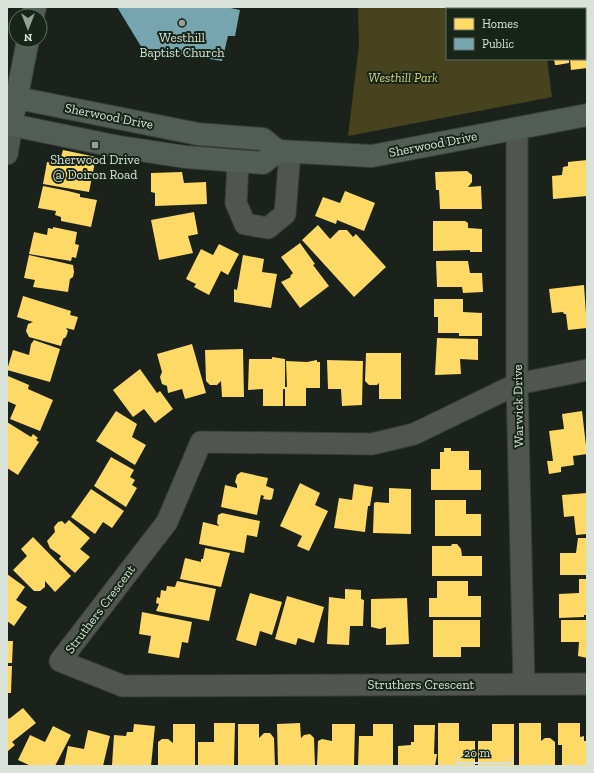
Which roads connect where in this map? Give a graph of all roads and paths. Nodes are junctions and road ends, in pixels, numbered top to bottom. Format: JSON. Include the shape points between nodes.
{"nodes":[{"id":1,"x":26,"y":48,"type":"edge"},
{"id":2,"x":12,"y":97,"type":"edge"},
{"id":3,"x":587,"y":115,"type":"edge"},
{"id":4,"x":10,"y":124,"type":"edge"},
{"id":5,"x":517,"y":128,"type":"junction"},
{"id":6,"x":284,"y":152,"type":"junction"},
{"id":7,"x":7,"y":154,"type":"edge"},
{"id":8,"x":238,"y":162,"type":"junction"},
{"id":9,"x":587,"y":370,"type":"edge"},
{"id":10,"x":517,"y":384,"type":"junction"},
{"id":11,"x":524,"y":684,"type":"junction"},
{"id":12,"x":587,"y":684,"type":"edge"}],
"edges":[{"from":1,"to":2,"type":"street"},
{"from":2,"to":4,"type":"street"},
{"from":2,"to":6,"type":"street","name":"Sherwood Drive","via":[[198,134],[262,139]]},
{"from":3,"to":5,"type":"street","name":"Sherwood Drive"},
{"from":4,"to":7,"type":"street"},
{"from":4,"to":8,"type":"street","name":"Sherwood Drive","via":[[119,147]]},
{"from":5,"to":6,"type":"street","name":"Sherwood Drive","via":[[372,156]]},
{"from":5,"to":10,"type":"street","name":"Warwick Drive"},
{"from":6,"to":8,"type":"street","name":"Sherwood Drive","via":[[262,162]]},
{"from":6,"to":8,"type":"street","via":[[285,214],[268,228],[245,224],[236,203]]},
{"from":9,"to":10,"type":"street"},
{"from":10,"to":11,"type":"street","name":"Warwick Drive"},
{"from":10,"to":11,"type":"street","name":"Struthers Crescent","via":[[414,434],[372,444],[201,442],[167,522],[60,661],[123,686]]},
{"from":11,"to":12,"type":"street","name":"Struthers Crescent"}]}
